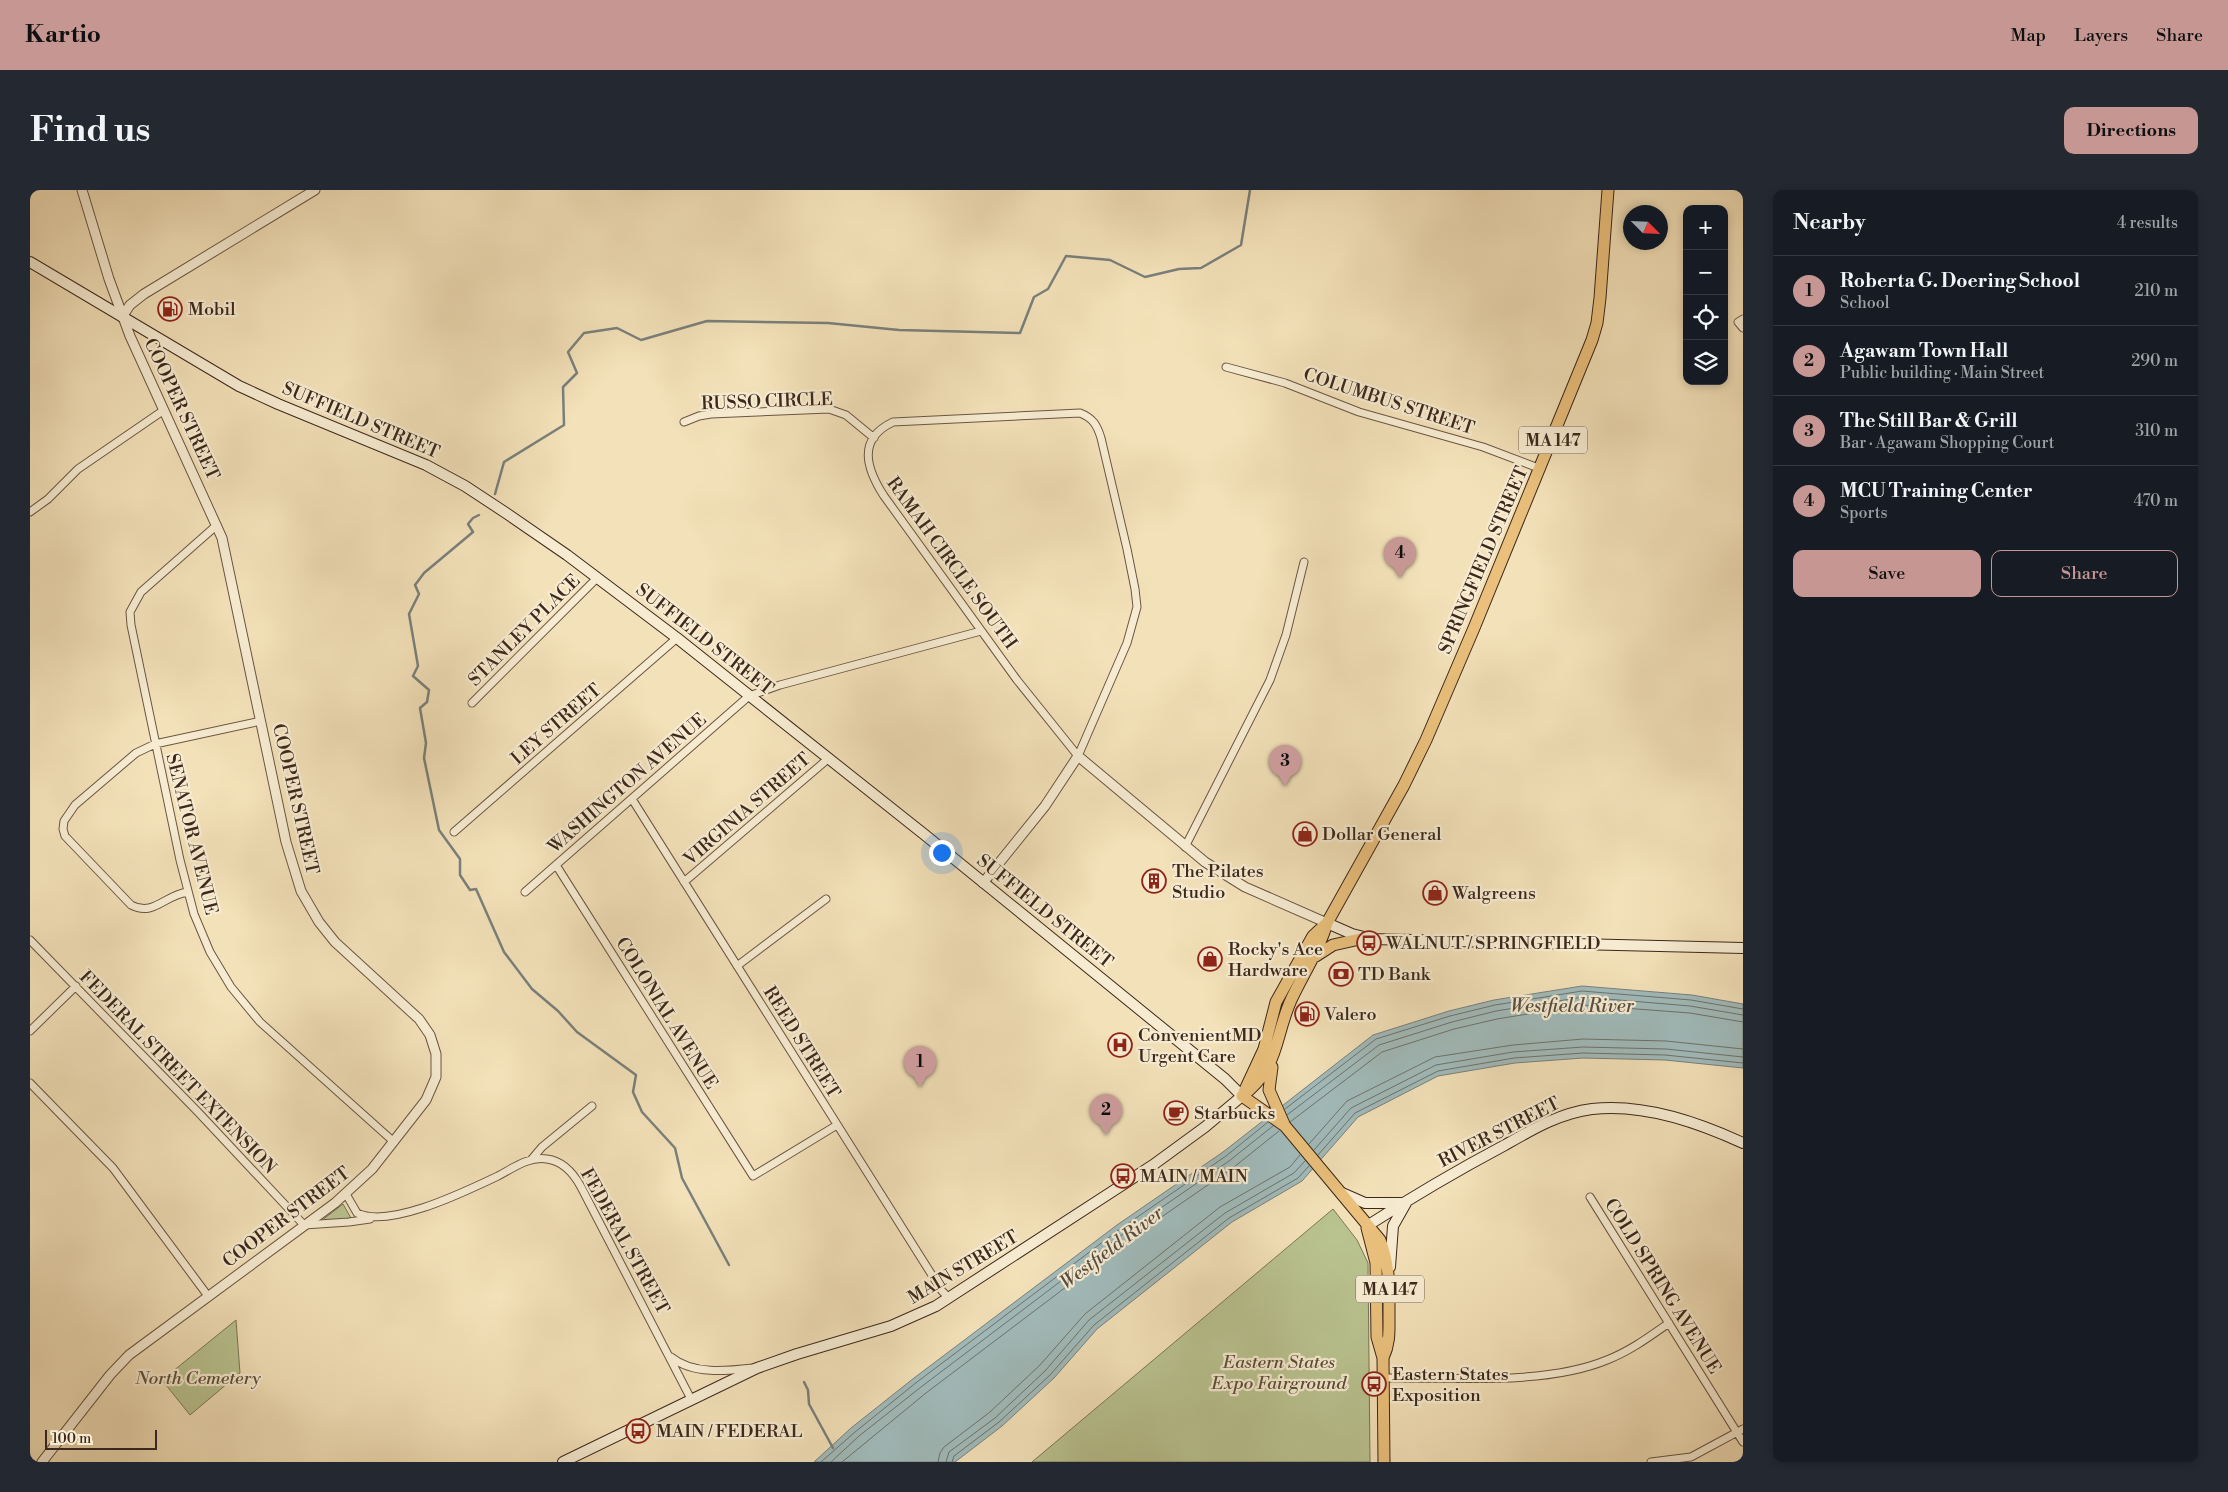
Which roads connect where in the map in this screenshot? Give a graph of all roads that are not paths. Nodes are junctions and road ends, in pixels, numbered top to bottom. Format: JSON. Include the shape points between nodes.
{"nodes":[{"id":1,"x":82,"y":190,"type":"edge"},
{"id":2,"x":315,"y":190,"type":"edge"},
{"id":3,"x":1608,"y":190,"type":"edge"},
{"id":4,"x":30,"y":262,"type":"edge"},
{"id":5,"x":122,"y":317,"type":"junction"},
{"id":6,"x":1226,"y":367,"type":"dead end"},
{"id":7,"x":164,"y":410,"type":"junction"},
{"id":8,"x":684,"y":422,"type":"dead end"},
{"id":9,"x":874,"y":438,"type":"junction"},
{"id":10,"x":1541,"y":469,"type":"junction"},
{"id":11,"x":30,"y":512,"type":"edge"},
{"id":12,"x":217,"y":525,"type":"junction"},
{"id":13,"x":1304,"y":562,"type":"dead end"},
{"id":14,"x":597,"y":578,"type":"junction"},
{"id":15,"x":981,"y":631,"type":"junction"},
{"id":16,"x":677,"y":638,"type":"junction"},
{"id":17,"x":750,"y":696,"type":"junction"},
{"id":18,"x":472,"y":703,"type":"dead end"},
{"id":19,"x":261,"y":722,"type":"junction"},
{"id":20,"x":155,"y":744,"type":"junction"},
{"id":21,"x":1078,"y":756,"type":"junction"},
{"id":22,"x":829,"y":758,"type":"junction"},
{"id":23,"x":632,"y":799,"type":"junction"},
{"id":24,"x":454,"y":832,"type":"dead end"},
{"id":25,"x":1185,"y":847,"type":"junction"},
{"id":26,"x":556,"y":865,"type":"junction"},
{"id":27,"x":684,"y":882,"type":"junction"},
{"id":28,"x":983,"y":884,"type":"junction"},
{"id":29,"x":188,"y":892,"type":"junction"},
{"id":30,"x":525,"y":892,"type":"dead end"},
{"id":31,"x":826,"y":899,"type":"dead end"},
{"id":32,"x":1327,"y":923,"type":"junction"},
{"id":33,"x":1364,"y":938,"type":"junction"},
{"id":34,"x":30,"y":940,"type":"edge"},
{"id":35,"x":1743,"y":948,"type":"edge"},
{"id":36,"x":1311,"y":960,"type":"junction"},
{"id":37,"x":737,"y":966,"type":"junction"},
{"id":38,"x":76,"y":986,"type":"junction"},
{"id":39,"x":30,"y":1031,"type":"edge"},
{"id":40,"x":1277,"y":1048,"type":"junction"},
{"id":41,"x":30,"y":1083,"type":"edge"},
{"id":42,"x":1242,"y":1096,"type":"junction"},
{"id":43,"x":592,"y":1106,"type":"dead end"},
{"id":44,"x":1269,"y":1107,"type":"junction"},
{"id":45,"x":837,"y":1126,"type":"junction"},
{"id":46,"x":394,"y":1142,"type":"junction"},
{"id":47,"x":1743,"y":1143,"type":"edge"},
{"id":48,"x":530,"y":1160,"type":"junction"},
{"id":49,"x":1340,"y":1192,"type":"junction"},
{"id":50,"x":346,"y":1194,"type":"junction"},
{"id":51,"x":1590,"y":1197,"type":"dead end"},
{"id":52,"x":1405,"y":1202,"type":"junction"},
{"id":53,"x":382,"y":1216,"type":"junction"},
{"id":54,"x":304,"y":1225,"type":"junction"},
{"id":55,"x":1367,"y":1226,"type":"junction"},
{"id":56,"x":1390,"y":1286,"type":"junction"},
{"id":57,"x":208,"y":1296,"type":"junction"},
{"id":58,"x":949,"y":1298,"type":"junction"},
{"id":59,"x":1669,"y":1323,"type":"junction"},
{"id":60,"x":669,"y":1356,"type":"junction"},
{"id":61,"x":1383,"y":1358,"type":"junction"},
{"id":62,"x":762,"y":1366,"type":"junction"},
{"id":63,"x":1384,"y":1378,"type":"junction"},
{"id":64,"x":692,"y":1399,"type":"junction"},
{"id":65,"x":1740,"y":1431,"type":"edge"},
{"id":66,"x":1743,"y":1442,"type":"edge"},
{"id":67,"x":42,"y":1462,"type":"edge"},
{"id":68,"x":563,"y":1462,"type":"edge"},
{"id":69,"x":1384,"y":1462,"type":"edge"},
{"id":70,"x":1651,"y":1462,"type":"edge"}],
"edges":[{"from":1,"to":5,"type":"street","name":"COOPER STREET"},
{"from":2,"to":5,"type":"street","via":[[144,294],[130,305]]},
{"from":3,"to":10,"type":"main road","name":"SPRINGFIELD STREET","number":"MA 147","via":[[1597,323]]},
{"from":4,"to":5,"type":"main road","name":"SUFFIELD STREET"},
{"from":5,"to":7,"type":"street","name":"COOPER STREET"},
{"from":5,"to":14,"type":"main road","name":"SUFFIELD STREET","via":[[247,390],[443,474],[491,503]]},
{"from":6,"to":10,"type":"street","name":"COLUMBUS STREET","via":[[1286,383],[1359,412],[1483,447]]},
{"from":7,"to":11,"type":"street","via":[[78,469]]},
{"from":7,"to":12,"type":"street","name":"COOPER STREET"},
{"from":8,"to":9,"type":"street","name":"RUSSO CIRCLE","via":[[710,414],[829,409],[846,415]]},
{"from":9,"to":15,"type":"street","name":"RAMAH CIRCLE SOUTH","via":[[867,460],[882,494]]},
{"from":9,"to":21,"type":"street","via":[[883,427],[893,422],[1080,413],[1090,416],[1096,424],[1127,549],[1137,607],[1127,643]]},
{"from":10,"to":32,"type":"main road","name":"SPRINGFIELD STREET","number":"MA 147","via":[[1426,740]]},
{"from":12,"to":19,"type":"street","name":"COOPER STREET","via":[[227,555]]},
{"from":12,"to":20,"type":"street","name":"SENATOR AVENUE","via":[[144,588],[130,612]]},
{"from":13,"to":25,"type":"street","via":[[1286,635],[1270,680]]},
{"from":14,"to":16,"type":"main road","name":"SUFFIELD STREET"},
{"from":14,"to":18,"type":"street","name":"STANLEY PLACE"},
{"from":15,"to":17,"type":"street"},
{"from":15,"to":21,"type":"street","name":"RAMAH CIRCLE SOUTH"},
{"from":16,"to":17,"type":"main road","name":"SUFFIELD STREET"},
{"from":16,"to":24,"type":"street","name":"LEY STREET"},
{"from":17,"to":22,"type":"main road","name":"SUFFIELD STREET"},
{"from":17,"to":23,"type":"street","name":"WASHINGTON AVENUE"},
{"from":19,"to":20,"type":"street"},
{"from":19,"to":46,"type":"street","name":"COOPER STREET","via":[[288,850],[305,899],[335,942],[419,1018],[434,1045],[437,1068],[433,1087],[420,1110]]},
{"from":20,"to":29,"type":"street","name":"SENATOR AVENUE"},
{"from":20,"to":29,"type":"street","via":[[136,753],[75,805],[66,816],[63,831],[73,846],[136,907],[152,908]]},
{"from":21,"to":25,"type":"street"},
{"from":21,"to":28,"type":"street","via":[[1045,806]]},
{"from":22,"to":27,"type":"street","name":"VIRGINIA STREET"},
{"from":22,"to":28,"type":"main road","name":"SUFFIELD STREET"},
{"from":23,"to":26,"type":"street","name":"WASHINGTON AVENUE"},
{"from":23,"to":27,"type":"street","name":"REED STREET"},
{"from":25,"to":32,"type":"street","via":[[1245,888]]},
{"from":26,"to":30,"type":"street","name":"WASHINGTON AVENUE"},
{"from":26,"to":45,"type":"street","name":"COLONIAL AVENUE","via":[[753,1176]]},
{"from":27,"to":37,"type":"street","name":"REED STREET"},
{"from":28,"to":42,"type":"main road","name":"SUFFIELD STREET"},
{"from":29,"to":46,"type":"street","name":"SENATOR AVENUE","via":[[215,962],[248,1008],[280,1041]]},
{"from":31,"to":37,"type":"street"},
{"from":32,"to":33,"type":"main road"},
{"from":32,"to":36,"type":"main road","name":"SPRINGFIELD STREET","number":"MA 147"},
{"from":32,"to":42,"type":"main road","name":"SPRINGFIELD STREET","number":"MA 147","via":[[1313,936],[1276,1002],[1264,1049]]},
{"from":33,"to":35,"type":"main road"},
{"from":33,"to":36,"type":"main road","via":[[1326,948]]},
{"from":34,"to":38,"type":"street","name":"FEDERAL STREET EXTENSION"},
{"from":36,"to":40,"type":"main road","name":"SPRINGFIELD STREET","number":"MA 147","via":[[1284,1015]]},
{"from":37,"to":45,"type":"street","name":"REED STREET"},
{"from":38,"to":39,"type":"street"},
{"from":38,"to":54,"type":"street","name":"FEDERAL STREET EXTENSION"},
{"from":40,"to":42,"type":"main road","name":"SPRINGFIELD STREET","via":[[1256,1085]]},
{"from":40,"to":44,"type":"main road","number":"MA 147","via":[[1269,1080]]},
{"from":41,"to":57,"type":"street","via":[[116,1172]]},
{"from":42,"to":44,"type":"main road","name":"SUFFIELD STREET","number":"MA 147"},
{"from":42,"to":58,"type":"main road","name":"MAIN STREET","via":[[1156,1163]]},
{"from":43,"to":48,"type":"street"},
{"from":44,"to":49,"type":"main road","name":"SUFFIELD STREET","number":"MA 147"},
{"from":45,"to":58,"type":"street","name":"REED STREET"},
{"from":46,"to":50,"type":"street","name":"COOPER STREET"},
{"from":47,"to":52,"type":"main road","name":"RIVER STREET","via":[[1654,1113],[1619,1108],[1586,1110],[1545,1123]]},
{"from":48,"to":53,"type":"street","name":"FEDERAL STREET","via":[[432,1205]]},
{"from":48,"to":60,"type":"street","name":"FEDERAL STREET","via":[[552,1160],[575,1176]]},
{"from":49,"to":52,"type":"main road","via":[[1365,1203]]},
{"from":49,"to":55,"type":"main road","number":"MA 147"},
{"from":50,"to":53,"type":"street","name":"FEDERAL STREET","via":[[357,1213]]},
{"from":50,"to":54,"type":"street","name":"COOPER STREET"},
{"from":51,"to":59,"type":"street","name":"COLD SPRING AVENUE"},
{"from":52,"to":55,"type":"main road","name":"RIVER STREET"},
{"from":52,"to":56,"type":"main road","via":[[1392,1226]]},
{"from":53,"to":54,"type":"street","name":"FEDERAL STREET"},
{"from":54,"to":57,"type":"street","name":"COOPER STREET"},
{"from":55,"to":56,"type":"main road","number":"MA 147","via":[[1380,1240]]},
{"from":55,"to":61,"type":"main road","number":"MA 147","via":[[1376,1263],[1377,1337]]},
{"from":56,"to":61,"type":"main road","number":"MA 147","via":[[1389,1342]]},
{"from":57,"to":67,"type":"street","name":"COOPER STREET","via":[[122,1362]]},
{"from":58,"to":62,"type":"main road","name":"MAIN STREET","via":[[891,1326]]},
{"from":59,"to":63,"type":"street","via":[[1620,1355],[1565,1372],[1528,1376]]},
{"from":59,"to":65,"type":"street","name":"COLD SPRING AVENUE"},
{"from":60,"to":62,"type":"street","via":[[700,1369]]},
{"from":60,"to":64,"type":"street","name":"FEDERAL STREET"},
{"from":61,"to":63,"type":"main road","number":"MA 147"},
{"from":62,"to":64,"type":"main road","name":"MAIN STREET"},
{"from":63,"to":69,"type":"main road","number":"MA 147"},
{"from":64,"to":68,"type":"main road","name":"MAIN STREET"},
{"from":65,"to":66,"type":"street","name":"COLD SPRING AVENUE"},
{"from":65,"to":70,"type":"street","via":[[1691,1458]]}]}
